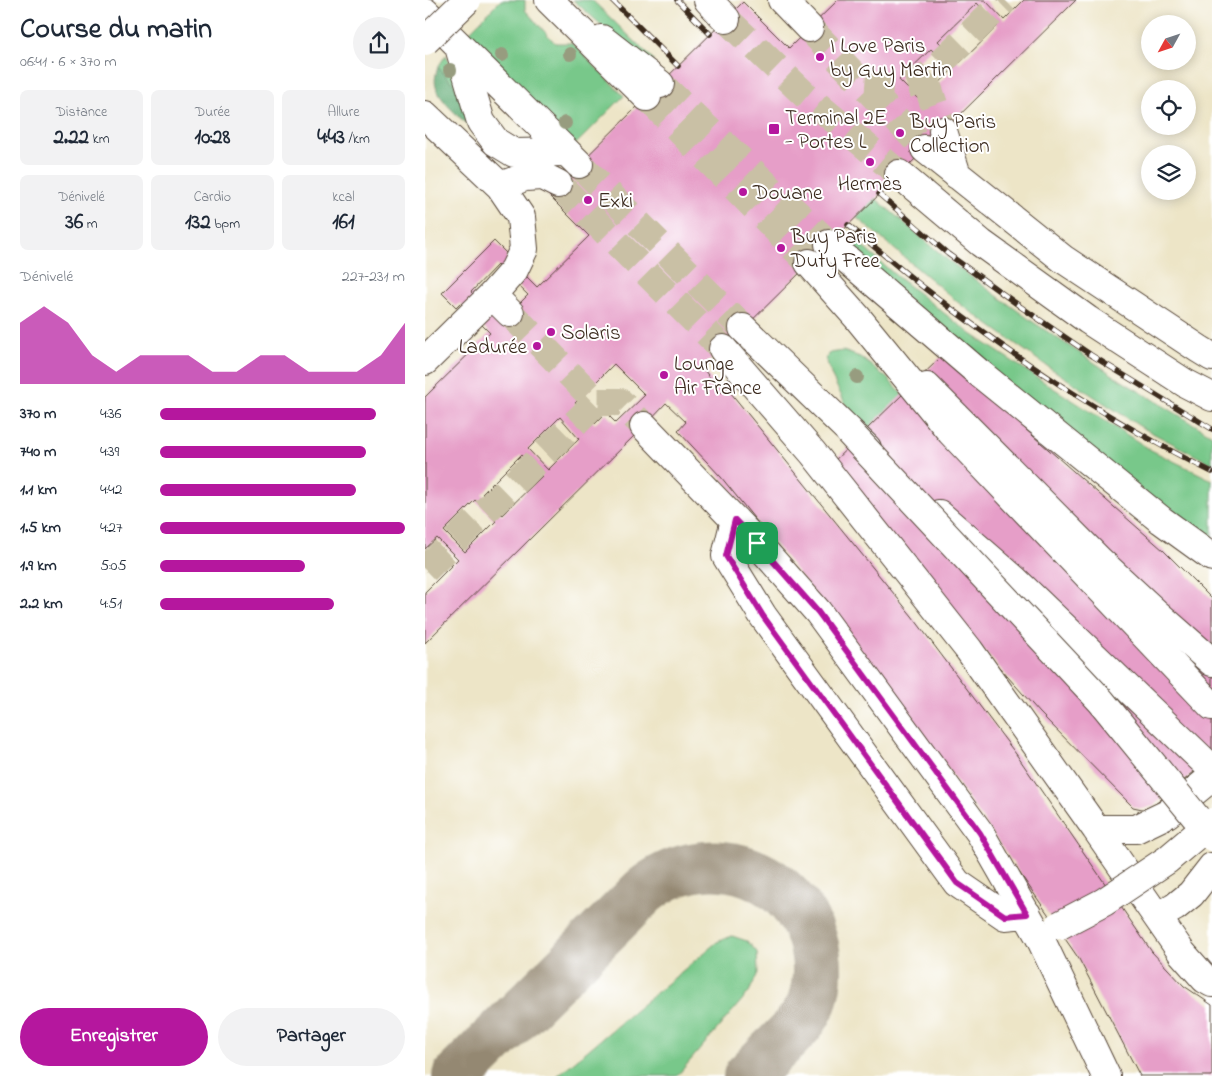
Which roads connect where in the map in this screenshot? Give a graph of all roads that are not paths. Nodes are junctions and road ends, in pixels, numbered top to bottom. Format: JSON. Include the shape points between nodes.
{"nodes":[{"id":1,"x":467,"y":0,"type":"edge"},
{"id":2,"x":550,"y":0,"type":"edge"},
{"id":3,"x":782,"y":0,"type":"edge"},
{"id":4,"x":425,"y":12,"type":"edge"},
{"id":5,"x":809,"y":28,"type":"tunnel mouth"},
{"id":6,"x":425,"y":41,"type":"edge"},
{"id":7,"x":459,"y":47,"type":"junction"},
{"id":8,"x":654,"y":90,"type":"tunnel mouth"},
{"id":9,"x":425,"y":115,"type":"edge"},
{"id":10,"x":934,"y":140,"type":"tunnel mouth"},
{"id":11,"x":899,"y":174,"type":"tunnel mouth"},
{"id":12,"x":558,"y":184,"type":"tunnel mouth"},
{"id":13,"x":500,"y":186,"type":"junction"},
{"id":14,"x":829,"y":244,"type":"tunnel mouth"},
{"id":15,"x":809,"y":263,"type":"tunnel mouth"},
{"id":16,"x":857,"y":317,"type":"junction"},
{"id":17,"x":743,"y":328,"type":"tunnel mouth"},
{"id":18,"x":723,"y":348,"type":"tunnel mouth"},
{"id":19,"x":1212,"y":357,"type":"edge"},
{"id":20,"x":425,"y":361,"type":"edge"},
{"id":21,"x":1212,"y":398,"type":"edge"},
{"id":22,"x":644,"y":426,"type":"tunnel mouth"},
{"id":23,"x":849,"y":432,"type":"junction"},
{"id":24,"x":1042,"y":502,"type":"junction"},
{"id":25,"x":735,"y":520,"type":"junction"},
{"id":26,"x":1212,"y":557,"type":"edge"},
{"id":27,"x":1212,"y":649,"type":"edge"},
{"id":28,"x":1212,"y":662,"type":"edge"},
{"id":29,"x":1103,"y":704,"type":"junction"},
{"id":30,"x":1212,"y":706,"type":"edge"},
{"id":31,"x":1212,"y":769,"type":"edge"},
{"id":32,"x":1212,"y":777,"type":"edge"},
{"id":33,"x":1212,"y":822,"type":"edge"},
{"id":34,"x":1096,"y":829,"type":"junction"},
{"id":35,"x":1212,"y":837,"type":"edge"},
{"id":36,"x":1212,"y":850,"type":"edge"},
{"id":37,"x":1212,"y":867,"type":"edge"},
{"id":38,"x":1157,"y":917,"type":"junction"},
{"id":39,"x":1042,"y":925,"type":"junction"},
{"id":40,"x":1212,"y":983,"type":"edge"},
{"id":41,"x":1106,"y":1076,"type":"edge"}],
"edges":[{"from":1,"to":6,"type":"main road","bridge":true},
{"from":2,"to":8,"type":"main road"},
{"from":3,"to":5,"type":"main road"},
{"from":4,"to":7,"type":"main road"},
{"from":7,"to":7,"type":"main road","via":[[573,158],[514,153],[496,142],[481,122]]},
{"from":9,"to":13,"type":"main road"},
{"from":10,"to":19,"type":"main road","via":[[957,175],[1063,259]]},
{"from":11,"to":21,"type":"main road","via":[[981,243],[1081,315]]},
{"from":12,"to":13,"type":"main road","via":[[542,176],[525,177]]},
{"from":13,"to":20,"type":"main road","via":[[521,217],[524,249],[501,304]]},
{"from":14,"to":26,"type":"main road","via":[[978,372],[1161,520]]},
{"from":15,"to":16,"type":"main road"},
{"from":16,"to":24,"type":"main road"},
{"from":16,"to":30,"type":"main road","via":[[951,432]]},
{"from":17,"to":23,"type":"main road"},
{"from":18,"to":34,"type":"main road","via":[[813,453],[969,650]]},
{"from":22,"to":25,"type":"main road"},
{"from":23,"to":29,"type":"main road","bridge":true},
{"from":23,"to":31,"type":"main road","bridge":true,"via":[[1015,580]]},
{"from":24,"to":27,"type":"main road","via":[[1087,535]]},
{"from":24,"to":28,"type":"main road","via":[[1100,561]]},
{"from":25,"to":39,"type":"main road","via":[[818,612],[980,833]]},
{"from":25,"to":39,"type":"main road","via":[[726,556],[763,616],[957,883],[1005,916]]},
{"from":29,"to":35,"type":"main road","bridge":true},
{"from":29,"to":36,"type":"main road","bridge":true,"via":[[1110,724]]},
{"from":32,"to":34,"type":"main road","via":[[1167,814],[1136,829]]},
{"from":33,"to":39,"type":"main road","bridge":true,"via":[[1167,860],[1104,902]]},
{"from":34,"to":38,"type":"main road"},
{"from":37,"to":38,"type":"main road","via":[[1191,894]]},
{"from":38,"to":40,"type":"main road","via":[[1182,953]]},
{"from":39,"to":41,"type":"main road"}]}
